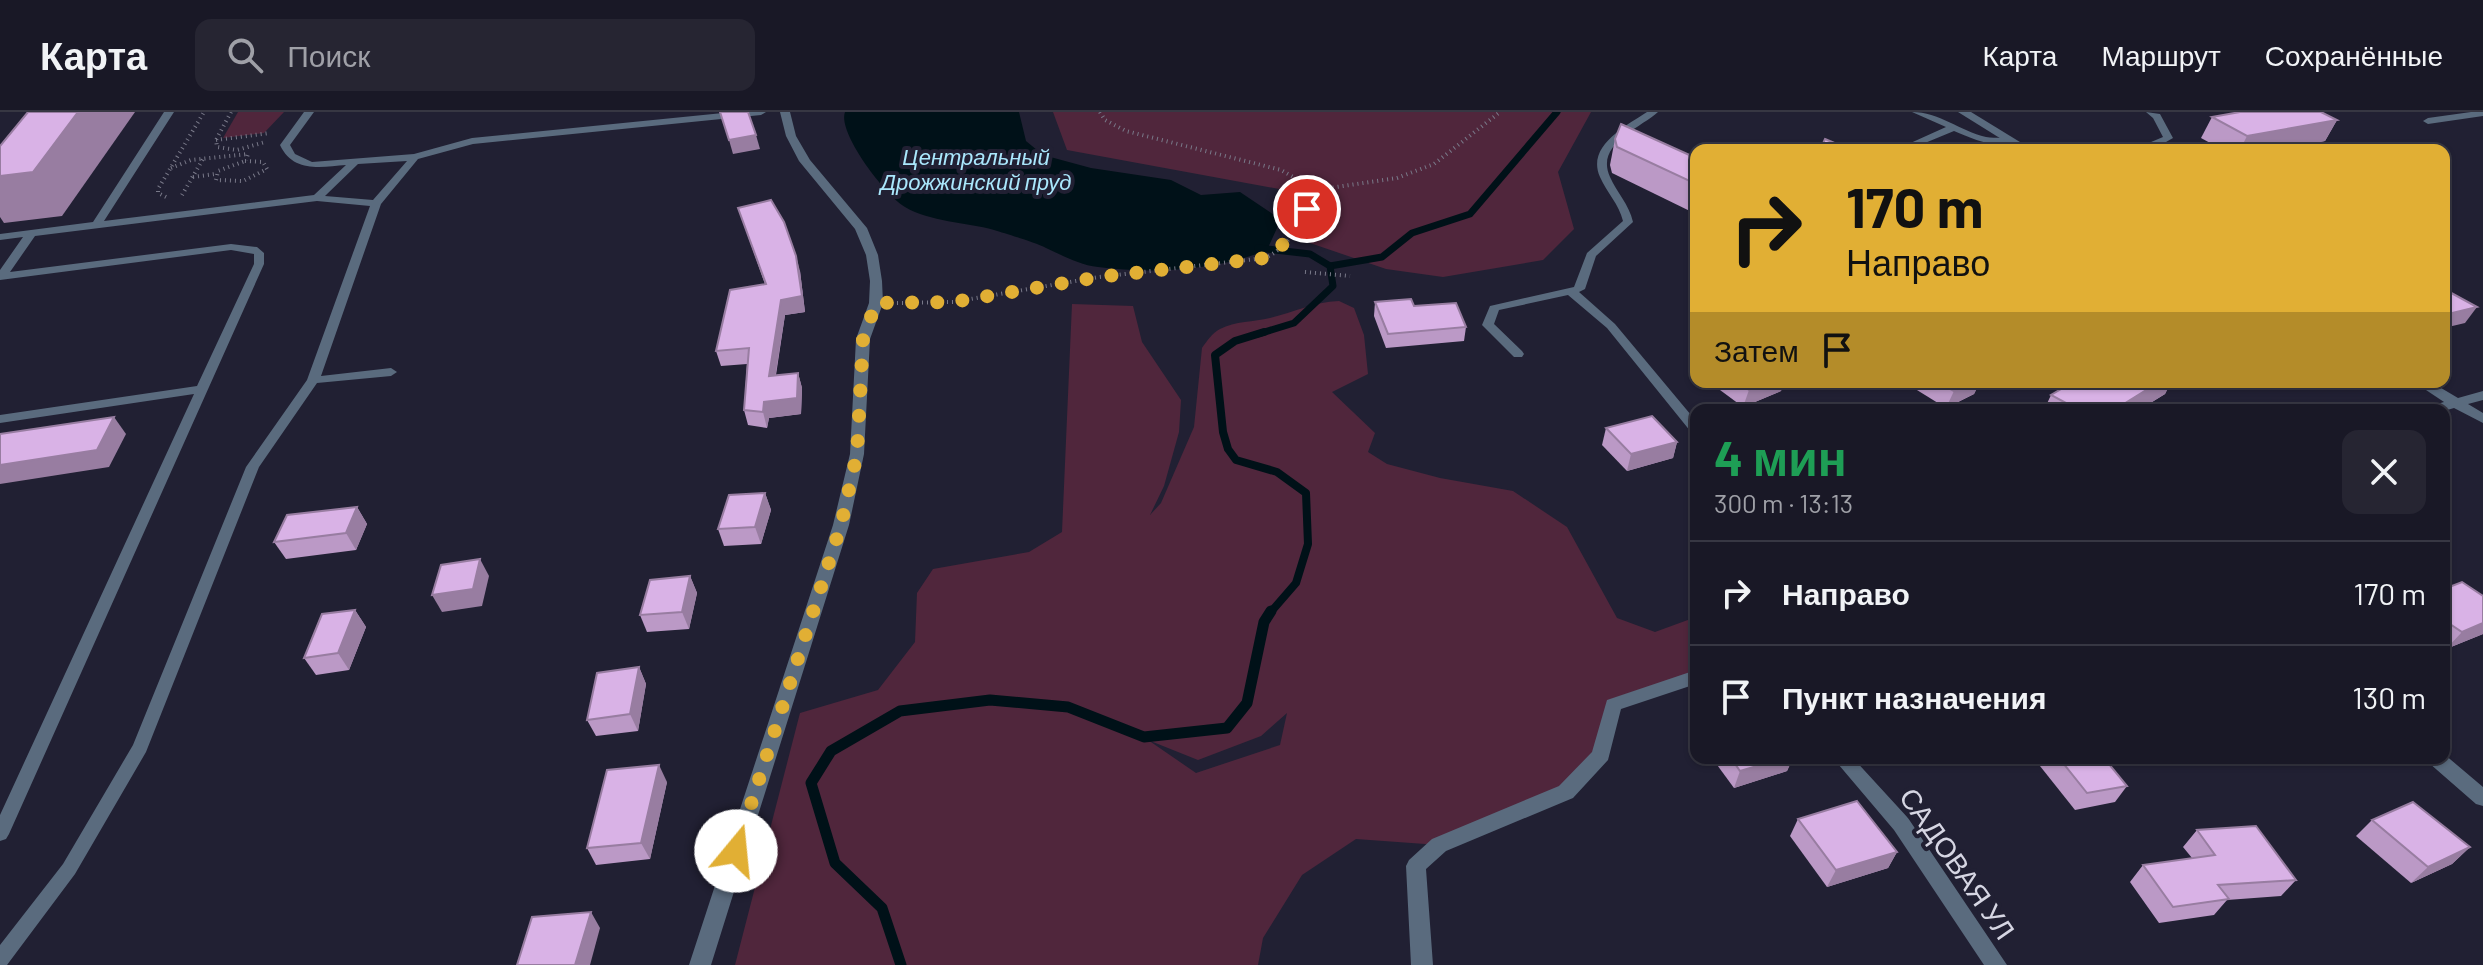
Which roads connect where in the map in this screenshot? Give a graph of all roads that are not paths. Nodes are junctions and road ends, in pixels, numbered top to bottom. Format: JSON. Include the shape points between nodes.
{"nodes":[{"id":1,"x":169,"y":112,"type":"edge"},
{"id":2,"x":309,"y":112,"type":"edge"},
{"id":3,"x":761,"y":112,"type":"edge"},
{"id":4,"x":785,"y":112,"type":"edge"},
{"id":5,"x":1653,"y":112,"type":"edge"},
{"id":6,"x":1917,"y":112,"type":"edge"},
{"id":7,"x":1963,"y":112,"type":"edge"},
{"id":8,"x":2151,"y":112,"type":"edge"},
{"id":9,"x":2483,"y":113,"type":"edge"},
{"id":10,"x":2428,"y":121,"type":"dead end"},
{"id":11,"x":1953,"y":128,"type":"junction"},
{"id":12,"x":2012,"y":141,"type":"junction"},
{"id":13,"x":1914,"y":144,"type":"edge"},
{"id":14,"x":2017,"y":144,"type":"edge"},
{"id":15,"x":2157,"y":144,"type":"edge"},
{"id":16,"x":415,"y":157,"type":"junction"},
{"id":17,"x":353,"y":164,"type":"junction"},
{"id":18,"x":317,"y":198,"type":"junction"},
{"id":19,"x":376,"y":203,"type":"junction"},
{"id":20,"x":96,"y":226,"type":"junction"},
{"id":21,"x":31,"y":234,"type":"junction"},
{"id":22,"x":0,"y":237,"type":"edge"},
{"id":23,"x":0,"y":277,"type":"edge"},
{"id":24,"x":1570,"y":291,"type":"junction"},
{"id":25,"x":1518,"y":354,"type":"dead end"},
{"id":26,"x":391,"y":372,"type":"dead end"},
{"id":27,"x":313,"y":380,"type":"junction"},
{"id":28,"x":2431,"y":388,"type":"edge"},
{"id":29,"x":202,"y":389,"type":"junction"},
{"id":30,"x":2483,"y":395,"type":"edge"},
{"id":31,"x":2454,"y":402,"type":"junction"},
{"id":32,"x":2448,"y":404,"type":"edge"},
{"id":33,"x":0,"y":419,"type":"edge"},
{"id":34,"x":2483,"y":419,"type":"edge"},
{"id":35,"x":1690,"y":422,"type":"edge"},
{"id":36,"x":1690,"y":679,"type":"edge"},
{"id":37,"x":1847,"y":764,"type":"edge"},
{"id":38,"x":2443,"y":764,"type":"edge"},
{"id":39,"x":2483,"y":798,"type":"edge"},
{"id":40,"x":0,"y":834,"type":"edge"},
{"id":41,"x":0,"y":960,"type":"edge"},
{"id":42,"x":700,"y":965,"type":"edge"},
{"id":43,"x":1422,"y":965,"type":"edge"},
{"id":44,"x":1996,"y":965,"type":"edge"}],
"edges":[{"from":1,"to":20,"type":"lane"},
{"from":2,"to":17,"type":"lane","via":[[285,145],[288,153],[311,165]]},
{"from":3,"to":16,"type":"lane","via":[[472,141]]},
{"from":4,"to":42,"type":"street","via":[[805,161],[861,228],[872,255],[876,303],[863,339],[857,454],[841,525]]},
{"from":5,"to":24,"type":"lane","via":[[1608,144],[1601,156],[1603,174],[1628,222],[1591,255],[1579,289]]},
{"from":6,"to":11,"type":"lane"},
{"from":7,"to":12,"type":"street"},
{"from":8,"to":15,"type":"lane","via":[[2168,138]]},
{"from":9,"to":10,"type":"lane"},
{"from":11,"to":12,"type":"lane","via":[[1985,140]]},
{"from":11,"to":13,"type":"lane"},
{"from":12,"to":14,"type":"street"},
{"from":16,"to":17,"type":"lane"},
{"from":16,"to":19,"type":"lane"},
{"from":17,"to":18,"type":"lane"},
{"from":18,"to":19,"type":"lane"},
{"from":18,"to":20,"type":"lane"},
{"from":19,"to":27,"type":"lane"},
{"from":20,"to":21,"type":"lane"},
{"from":21,"to":22,"type":"lane"},
{"from":21,"to":23,"type":"lane"},
{"from":23,"to":29,"type":"lane","via":[[231,247],[253,249],[259,253],[259,264]]},
{"from":24,"to":25,"type":"lane","via":[[1494,308],[1488,325]]},
{"from":24,"to":35,"type":"lane","via":[[1611,326]]},
{"from":26,"to":27,"type":"lane"},
{"from":27,"to":41,"type":"lane","via":[[253,467],[140,747],[69,869]]},
{"from":28,"to":31,"type":"street"},
{"from":29,"to":33,"type":"lane"},
{"from":29,"to":40,"type":"lane"},
{"from":30,"to":31,"type":"street"},
{"from":31,"to":32,"type":"street"},
{"from":31,"to":34,"type":"street"},
{"from":36,"to":43,"type":"street","via":[[1613,705],[1601,755],[1566,792],[1439,845],[1416,866]]},
{"from":37,"to":44,"type":"street","name":"САДОВАЯ УЛ","via":[[1901,824]]},
{"from":38,"to":39,"type":"street"}]}
